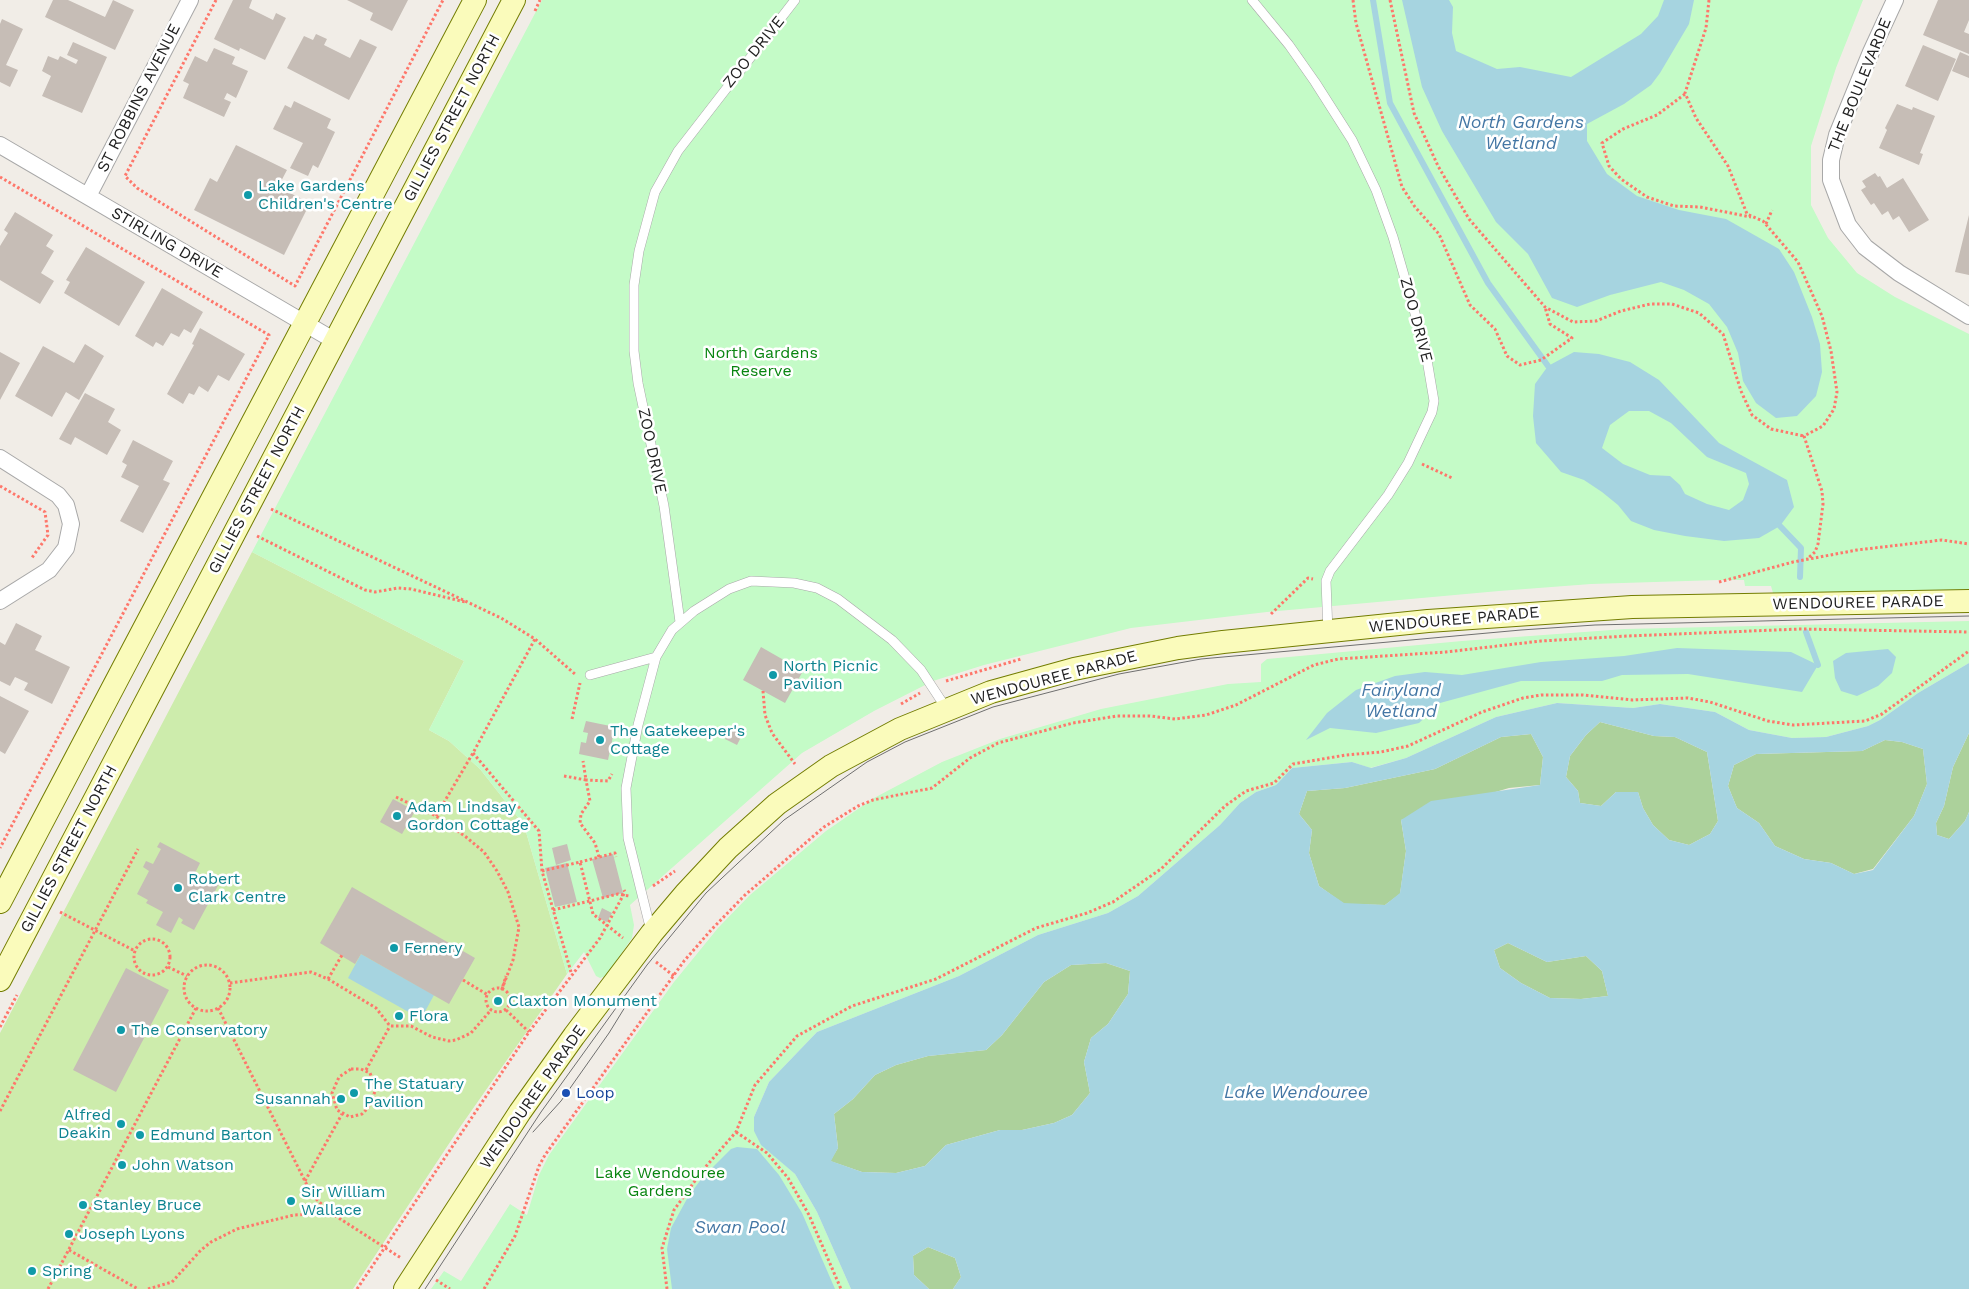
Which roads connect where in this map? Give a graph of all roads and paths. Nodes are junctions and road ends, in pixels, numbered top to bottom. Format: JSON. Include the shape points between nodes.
{"nodes":[{"id":1,"x":190,"y":0,"type":"edge"},
{"id":2,"x":216,"y":0,"type":"edge"},
{"id":3,"x":443,"y":0,"type":"edge"},
{"id":4,"x":475,"y":0,"type":"edge"},
{"id":5,"x":514,"y":0,"type":"edge"},
{"id":6,"x":795,"y":0,"type":"edge"},
{"id":7,"x":1252,"y":0,"type":"edge"},
{"id":8,"x":1353,"y":0,"type":"edge"},
{"id":9,"x":1390,"y":0,"type":"edge"},
{"id":10,"x":1709,"y":0,"type":"edge"},
{"id":11,"x":1895,"y":0,"type":"edge"},
{"id":12,"x":1685,"y":93,"type":"junction"},
{"id":13,"x":0,"y":145,"type":"edge"},
{"id":14,"x":0,"y":177,"type":"edge"},
{"id":15,"x":88,"y":196,"type":"junction"},
{"id":16,"x":1772,"y":210,"type":"dead end"},
{"id":17,"x":1756,"y":218,"type":"junction"},
{"id":18,"x":1766,"y":224,"type":"junction"},
{"id":19,"x":1545,"y":306,"type":"junction"},
{"id":20,"x":1969,"y":316,"type":"edge"},
{"id":21,"x":305,"y":323,"type":"junction"},
{"id":22,"x":335,"y":341,"type":"junction"},
{"id":23,"x":1804,"y":436,"type":"junction"},
{"id":24,"x":0,"y":458,"type":"edge"},
{"id":25,"x":1410,"y":458,"type":"junction"},
{"id":26,"x":1452,"y":478,"type":"dead end"},
{"id":27,"x":0,"y":486,"type":"edge"},
{"id":28,"x":271,"y":509,"type":"dead end"},
{"id":29,"x":257,"y":536,"type":"dead end"},
{"id":30,"x":1969,"y":544,"type":"edge"},
{"id":31,"x":1806,"y":560,"type":"junction"},
{"id":32,"x":29,"y":561,"type":"dead end"},
{"id":33,"x":1793,"y":562,"type":"dead end"},
{"id":34,"x":1326,"y":581,"type":"junction"},
{"id":35,"x":0,"y":600,"type":"edge"},
{"id":36,"x":1969,"y":601,"type":"edge"},
{"id":37,"x":475,"y":605,"type":"junction"},
{"id":38,"x":1271,"y":614,"type":"dead end"},
{"id":39,"x":680,"y":622,"type":"junction"},
{"id":40,"x":1328,"y":632,"type":"junction"},
{"id":41,"x":1969,"y":632,"type":"edge"},
{"id":42,"x":535,"y":639,"type":"junction"},
{"id":43,"x":1969,"y":651,"type":"edge"},
{"id":44,"x":656,"y":657,"type":"junction"},
{"id":45,"x":590,"y":675,"type":"dead end"},
{"id":46,"x":763,"y":691,"type":"dead end"},
{"id":47,"x":946,"y":708,"type":"junction"},
{"id":48,"x":572,"y":718,"type":"dead end"},
{"id":49,"x":473,"y":753,"type":"junction"},
{"id":50,"x":583,"y":762,"type":"dead end"},
{"id":51,"x":795,"y":764,"type":"dead end"},
{"id":52,"x":564,"y":776,"type":"dead end"},
{"id":53,"x":586,"y":778,"type":"junction"},
{"id":54,"x":608,"y":781,"type":"dead end"},
{"id":55,"x":396,"y":797,"type":"dead end"},
{"id":56,"x":436,"y":816,"type":"junction"},
{"id":57,"x":0,"y":848,"type":"edge"},
{"id":58,"x":138,"y":849,"type":"dead end"},
{"id":59,"x":599,"y":857,"type":"junction"},
{"id":60,"x":617,"y":861,"type":"dead end"},
{"id":61,"x":580,"y":862,"type":"junction"},
{"id":62,"x":542,"y":871,"type":"junction"},
{"id":63,"x":623,"y":884,"type":"dead end"},
{"id":64,"x":623,"y":896,"type":"junction"},
{"id":65,"x":590,"y":901,"type":"junction"},
{"id":66,"x":0,"y":902,"type":"edge"},
{"id":67,"x":553,"y":910,"type":"junction"},
{"id":68,"x":59,"y":912,"type":"dead end"},
{"id":69,"x":607,"y":926,"type":"junction"},
{"id":70,"x":95,"y":929,"type":"junction"},
{"id":71,"x":646,"y":942,"type":"junction"},
{"id":72,"x":135,"y":951,"type":"junction"},
{"id":73,"x":342,"y":956,"type":"dead end"},
{"id":74,"x":2,"y":967,"type":"edge"},
{"id":75,"x":168,"y":967,"type":"junction"},
{"id":76,"x":571,"y":973,"type":"junction"},
{"id":77,"x":187,"y":976,"type":"junction"},
{"id":78,"x":506,"y":976,"type":"dead end"},
{"id":79,"x":674,"y":976,"type":"junction"},
{"id":80,"x":328,"y":979,"type":"junction"},
{"id":81,"x":463,"y":980,"type":"dead end"},
{"id":82,"x":230,"y":983,"type":"junction"},
{"id":83,"x":502,"y":989,"type":"junction"},
{"id":84,"x":18,"y":992,"type":"dead end"},
{"id":85,"x":488,"y":995,"type":"junction"},
{"id":86,"x":196,"y":1008,"type":"junction"},
{"id":87,"x":218,"y":1008,"type":"junction"},
{"id":88,"x":491,"y":1010,"type":"junction"},
{"id":89,"x":506,"y":1010,"type":"junction"},
{"id":90,"x":390,"y":1026,"type":"junction"},
{"id":91,"x":0,"y":1027,"type":"edge"},
{"id":92,"x":529,"y":1032,"type":"junction"},
{"id":93,"x":366,"y":1070,"type":"junction"},
{"id":94,"x":0,"y":1111,"type":"edge"},
{"id":95,"x":342,"y":1114,"type":"junction"},
{"id":96,"x":736,"y":1132,"type":"junction"},
{"id":97,"x":305,"y":1181,"type":"junction"},
{"id":98,"x":331,"y":1214,"type":"junction"},
{"id":99,"x":385,"y":1247,"type":"junction"},
{"id":100,"x":69,"y":1250,"type":"junction"},
{"id":101,"x":418,"y":1269,"type":"junction"},
{"id":102,"x":48,"y":1289,"type":"edge"},
{"id":103,"x":138,"y":1289,"type":"edge"},
{"id":104,"x":148,"y":1289,"type":"edge"},
{"id":105,"x":357,"y":1289,"type":"edge"},
{"id":106,"x":405,"y":1289,"type":"edge"},
{"id":107,"x":450,"y":1289,"type":"edge"},
{"id":108,"x":484,"y":1289,"type":"edge"},
{"id":109,"x":667,"y":1289,"type":"edge"},
{"id":110,"x":841,"y":1289,"type":"edge"}],
"edges":[{"from":1,"to":15,"type":"street","name":"ST ROBBINS AVENUE"},
{"from":2,"to":3,"type":"path","via":[[125,176],[137,188],[295,286]]},
{"from":4,"to":21,"type":"main road"},
{"from":5,"to":22,"type":"main road","name":"GILLIES STREET NORTH"},
{"from":6,"to":39,"type":"lane","name":"ZOO DRIVE","via":[[678,151],[655,192],[639,251],[634,284],[634,351],[664,506]]},
{"from":7,"to":25,"type":"lane","name":"ZOO DRIVE","via":[[1294,52],[1352,140],[1376,190],[1393,237],[1425,348],[1434,401]]},
{"from":8,"to":19,"type":"path","via":[[1356,23],[1402,187],[1439,234],[1470,305],[1495,329],[1507,356],[1520,365],[1541,360],[1572,338],[1550,324]]},
{"from":9,"to":19,"type":"path","via":[[1414,113],[1438,166],[1469,219]]},
{"from":10,"to":12,"type":"path","via":[[1706,28]]},
{"from":11,"to":20,"type":"street","name":"THE BOULEVARDE","via":[[1838,135],[1831,160],[1831,180],[1842,213],[1855,237],[1865,247],[1898,273]]},
{"from":12,"to":17,"type":"path","via":[[1696,118],[1728,166],[1747,214]]},
{"from":12,"to":17,"type":"path","via":[[1657,115],[1602,143],[1609,166],[1648,197],[1674,206],[1700,207]]},
{"from":13,"to":15,"type":"street","name":"STIRLING DRIVE"},
{"from":14,"to":57,"type":"path","via":[[269,335]]},
{"from":15,"to":21,"type":"street","name":"STIRLING DRIVE"},
{"from":16,"to":18,"type":"path"},
{"from":17,"to":18,"type":"path"},
{"from":18,"to":23,"type":"path","via":[[1798,262],[1822,316],[1831,352],[1838,392],[1834,408],[1823,426]]},
{"from":19,"to":23,"type":"path","via":[[1573,322],[1596,321],[1650,304],[1672,304],[1699,313],[1723,334],[1752,416],[1771,429]]},
{"from":21,"to":22,"type":"street","name":"STIRLING DRIVE"},
{"from":21,"to":66,"type":"main road"},
{"from":22,"to":74,"type":"main road","name":"GILLIES STREET NORTH"},
{"from":23,"to":31,"type":"path","via":[[1822,491],[1823,504],[1818,544]]},
{"from":24,"to":35,"type":"street","via":[[58,495],[66,505],[71,524],[66,548],[49,570]]},
{"from":25,"to":26,"type":"path"},
{"from":25,"to":34,"type":"lane","name":"ZOO DRIVE","via":[[1388,495],[1330,571]]},
{"from":27,"to":32,"type":"path","via":[[45,512],[48,535]]},
{"from":28,"to":37,"type":"path"},
{"from":29,"to":37,"type":"path","via":[[365,590],[411,589]]},
{"from":30,"to":31,"type":"path","via":[[1942,540]]},
{"from":31,"to":33,"type":"path"},
{"from":34,"to":38,"type":"path","via":[[1308,578]]},
{"from":34,"to":40,"type":"lane"},
{"from":36,"to":40,"type":"main road","name":"WENDOUREE PARADE","via":[[1632,607]]},
{"from":37,"to":42,"type":"path"},
{"from":39,"to":44,"type":"lane"},
{"from":39,"to":47,"type":"lane","via":[[728,589],[745,582],[779,581],[817,588],[838,598],[892,640],[921,670]]},
{"from":40,"to":47,"type":"main road","name":"WENDOUREE PARADE","via":[[1223,642],[1139,655],[1074,669]]},
{"from":41,"to":79,"type":"path","via":[[1800,629],[1541,640],[1446,652],[1338,659],[1314,665],[1266,691],[1206,715],[1175,719],[1117,716],[1073,722],[1010,738],[970,758],[932,788],[866,803],[824,827],[745,895]]},
{"from":42,"to":48,"type":"path","via":[[582,678]]},
{"from":42,"to":49,"type":"path"},
{"from":43,"to":96,"type":"path","via":[[1882,714],[1865,721],[1793,725],[1688,698],[1632,700],[1541,695],[1482,712],[1402,748],[1293,764],[1274,783],[1246,792],[1225,806],[1162,869],[1113,902],[1036,928],[936,979],[852,1006],[797,1036],[755,1085]]},
{"from":44,"to":45,"type":"lane"},
{"from":44,"to":71,"type":"lane","via":[[638,725],[625,806]]},
{"from":46,"to":51,"type":"path","via":[[769,727]]},
{"from":47,"to":71,"type":"main road","name":"WENDOUREE PARADE","via":[[838,762],[777,804],[728,848]]},
{"from":49,"to":56,"type":"path"},
{"from":49,"to":62,"type":"path","via":[[540,831]]},
{"from":50,"to":53,"type":"path"},
{"from":52,"to":53,"type":"path"},
{"from":53,"to":54,"type":"path"},
{"from":53,"to":59,"type":"path","via":[[590,801],[581,814],[580,823],[595,843]]},
{"from":55,"to":56,"type":"path"},
{"from":56,"to":83,"type":"path","via":[[484,852],[508,892],[519,927],[513,960]]},
{"from":58,"to":70,"type":"path"},
{"from":59,"to":60,"type":"path","via":[[615,854]]},
{"from":59,"to":61,"type":"path"},
{"from":61,"to":62,"type":"path"},
{"from":61,"to":65,"type":"path"},
{"from":62,"to":67,"type":"path"},
{"from":63,"to":64,"type":"path"},
{"from":64,"to":65,"type":"path","via":[[618,894]]},
{"from":64,"to":69,"type":"path"},
{"from":65,"to":67,"type":"path"},
{"from":65,"to":69,"type":"path","via":[[593,914]]},
{"from":67,"to":76,"type":"path"},
{"from":68,"to":70,"type":"path"},
{"from":69,"to":71,"type":"path"},
{"from":69,"to":76,"type":"path"},
{"from":70,"to":72,"type":"path"},
{"from":70,"to":94,"type":"path"},
{"from":71,"to":79,"type":"path"},
{"from":71,"to":101,"type":"main road","name":"WENDOUREE PARADE","via":[[520,1112]]},
{"from":72,"to":75,"type":"path","via":[[135,962],[142,972],[153,976]]},
{"from":72,"to":75,"type":"path","via":[[143,941],[161,941],[171,955]]},
{"from":73,"to":80,"type":"path"},
{"from":75,"to":77,"type":"path"},
{"from":76,"to":92,"type":"path"},
{"from":77,"to":82,"type":"path","via":[[197,967],[211,964],[224,971]]},
{"from":77,"to":86,"type":"path","via":[[185,994]]},
{"from":78,"to":83,"type":"path"},
{"from":79,"to":108,"type":"path","via":[[545,1155],[517,1230]]},
{"from":80,"to":82,"type":"path","via":[[311,972]]},
{"from":80,"to":90,"type":"path","via":[[376,1008]]},
{"from":81,"to":85,"type":"path"},
{"from":82,"to":87,"type":"path","via":[[228,998]]},
{"from":83,"to":85,"type":"path","via":[[494,989]]},
{"from":83,"to":89,"type":"path","via":[[510,996]]},
{"from":84,"to":91,"type":"path"},
{"from":85,"to":88,"type":"path","via":[[486,1001]]},
{"from":86,"to":87,"type":"path","via":[[211,1011]]},
{"from":86,"to":100,"type":"path"},
{"from":87,"to":97,"type":"path"},
{"from":88,"to":89,"type":"path"},
{"from":88,"to":90,"type":"path","via":[[477,1028],[456,1040],[442,1040],[411,1026]]},
{"from":89,"to":92,"type":"path"},
{"from":90,"to":93,"type":"path"},
{"from":92,"to":99,"type":"path"},
{"from":93,"to":95,"type":"path","via":[[351,1069],[337,1082],[332,1097]]},
{"from":93,"to":95,"type":"path","via":[[376,1086],[368,1108],[354,1116]]},
{"from":95,"to":97,"type":"path"},
{"from":96,"to":109,"type":"path","via":[[674,1210],[662,1248]]},
{"from":96,"to":110,"type":"path","via":[[767,1153],[783,1169],[805,1207]]},
{"from":97,"to":98,"type":"path","via":[[312,1195]]},
{"from":98,"to":99,"type":"path"},
{"from":98,"to":104,"type":"path","via":[[294,1215],[237,1229],[201,1250],[172,1282]]},
{"from":99,"to":101,"type":"path"},
{"from":99,"to":105,"type":"path"},
{"from":100,"to":102,"type":"path"},
{"from":100,"to":103,"type":"path"},
{"from":101,"to":106,"type":"main road","name":"WENDOUREE PARADE"},
{"from":101,"to":107,"type":"path"}]}
